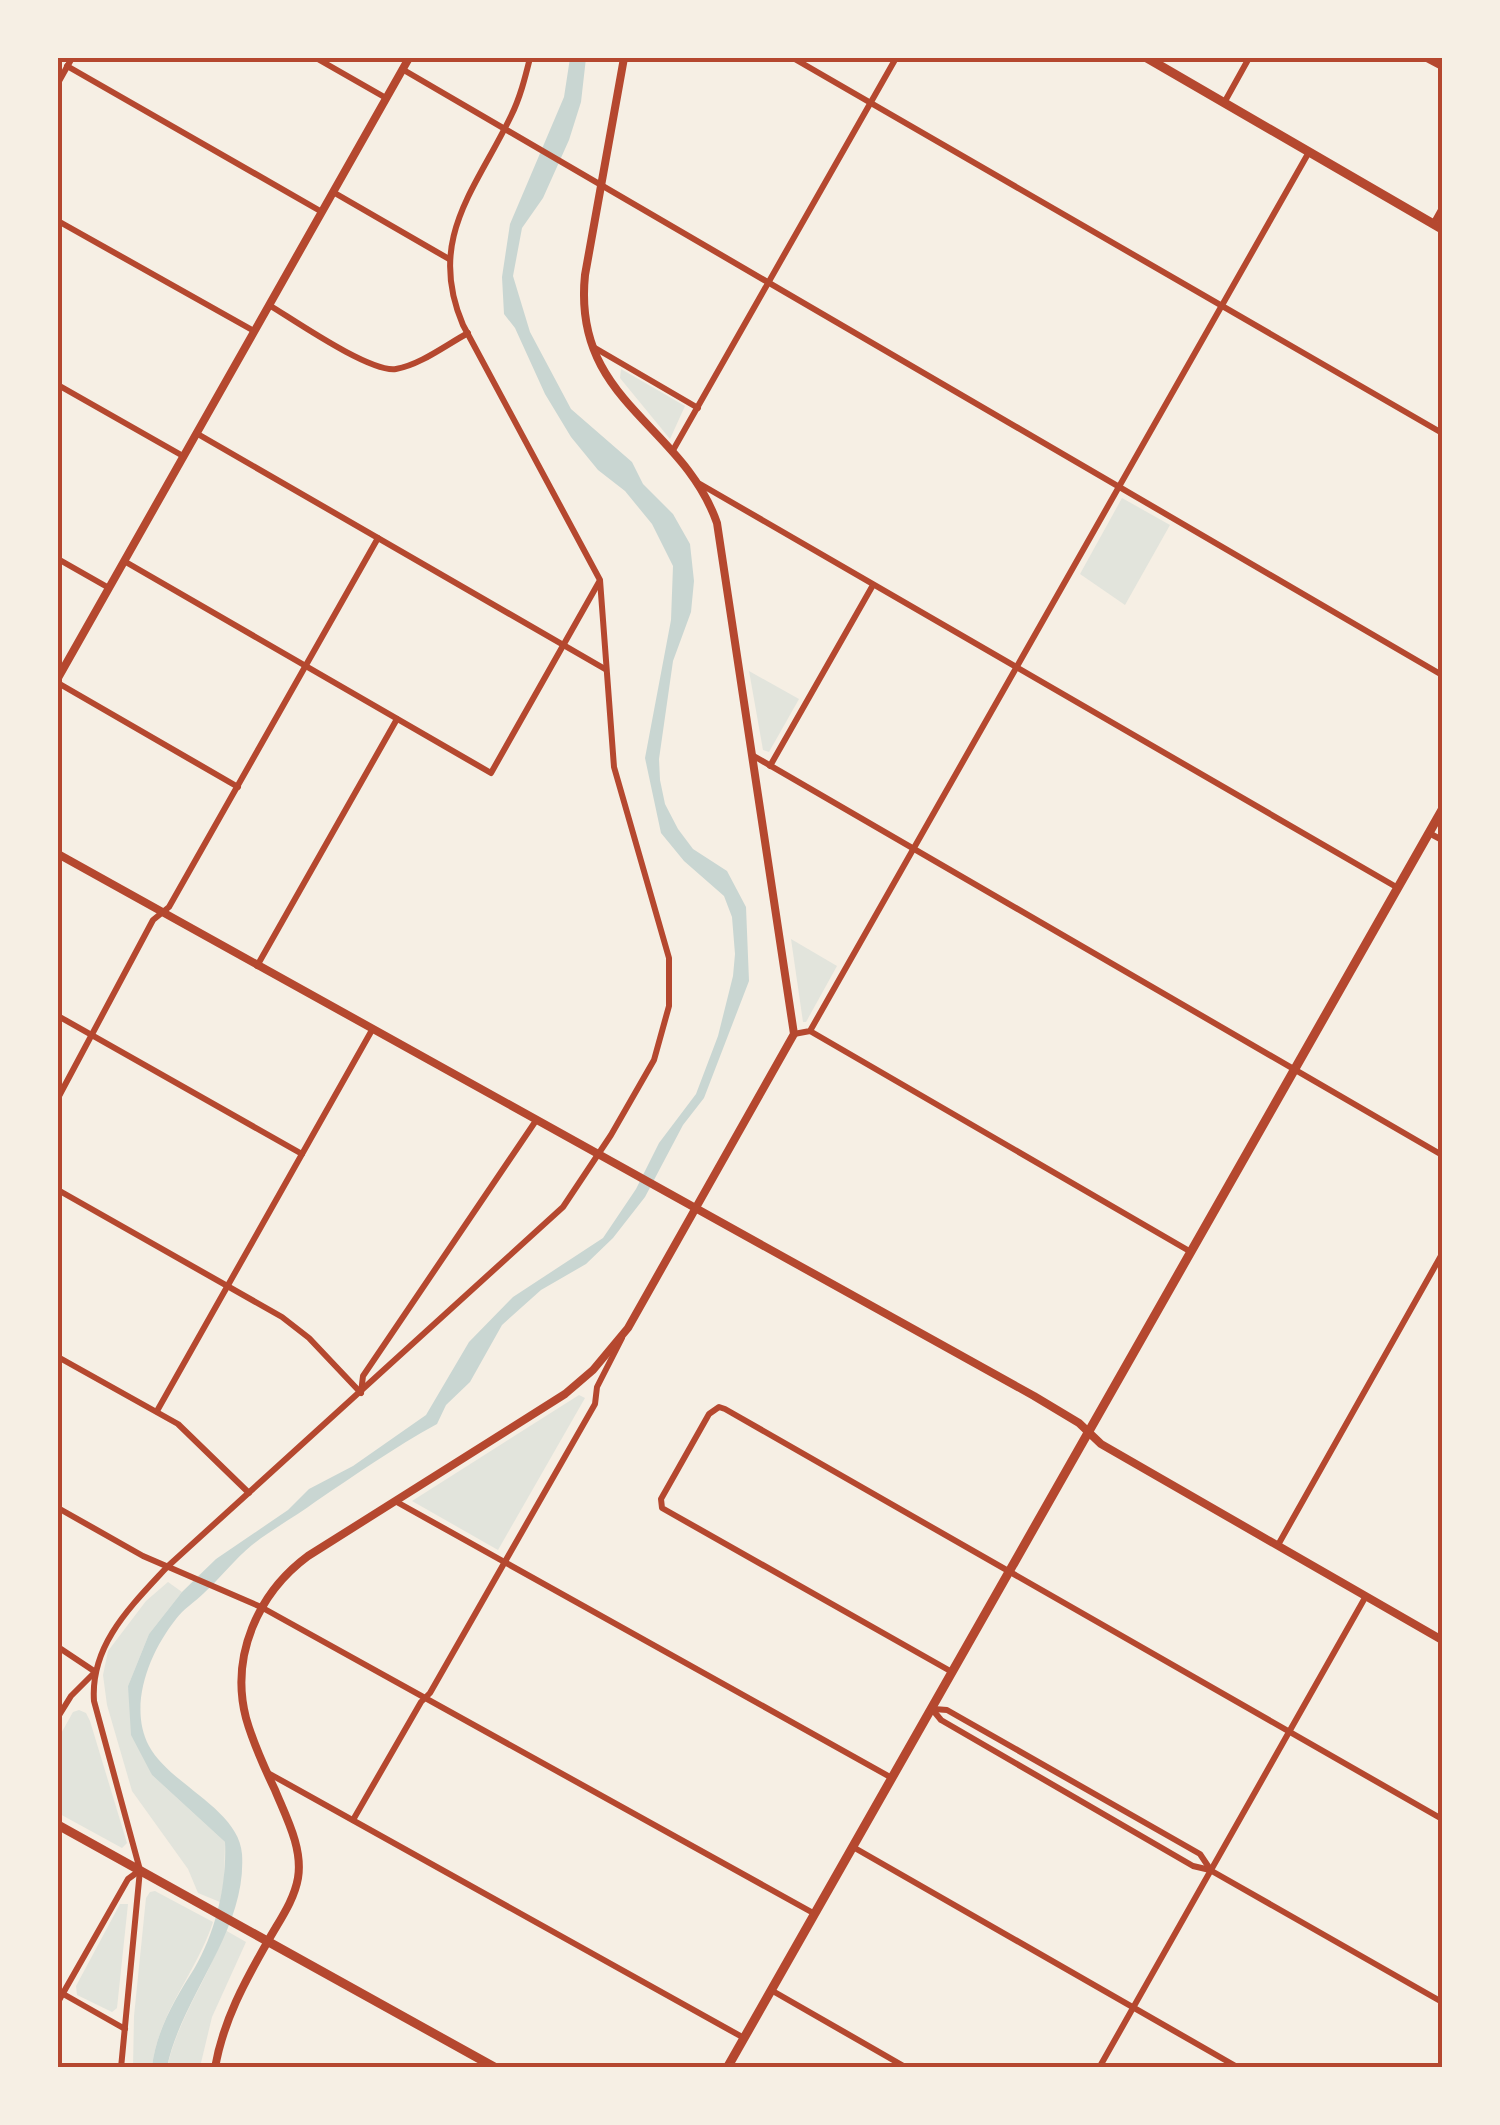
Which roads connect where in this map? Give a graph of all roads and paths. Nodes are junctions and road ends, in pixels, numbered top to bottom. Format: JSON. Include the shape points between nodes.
{"nodes":[{"id":1,"x":72,"y":58,"type":"edge"},
{"id":2,"x":316,"y":58,"type":"edge"},
{"id":3,"x":409,"y":58,"type":"edge"},
{"id":4,"x":530,"y":58,"type":"edge"},
{"id":5,"x":624,"y":58,"type":"edge"},
{"id":6,"x":793,"y":58,"type":"edge"},
{"id":7,"x":896,"y":58,"type":"edge"},
{"id":8,"x":1147,"y":58,"type":"edge"},
{"id":9,"x":1249,"y":58,"type":"edge"},
{"id":10,"x":1426,"y":58,"type":"edge"},
{"id":11,"x":67,"y":66,"type":"junction"},
{"id":12,"x":1442,"y":67,"type":"edge"},
{"id":13,"x":402,"y":69,"type":"junction"},
{"id":14,"x":58,"y":83,"type":"edge"},
{"id":15,"x":386,"y":98,"type":"junction"},
{"id":16,"x":871,"y":102,"type":"junction"},
{"id":17,"x":1224,"y":102,"type":"junction"},
{"id":18,"x":504,"y":129,"type":"junction"},
{"id":19,"x":1309,"y":152,"type":"junction"},
{"id":20,"x":599,"y":185,"type":"junction"},
{"id":21,"x":333,"y":192,"type":"junction"},
{"id":22,"x":1442,"y":208,"type":"edge"},
{"id":23,"x":322,"y":212,"type":"junction"},
{"id":24,"x":58,"y":221,"type":"edge"},
{"id":25,"x":1438,"y":226,"type":"edge"},
{"id":26,"x":449,"y":259,"type":"junction"},
{"id":27,"x":768,"y":284,"type":"junction"},
{"id":28,"x":269,"y":305,"type":"junction"},
{"id":29,"x":1222,"y":305,"type":"junction"},
{"id":30,"x":254,"y":331,"type":"junction"},
{"id":31,"x":468,"y":333,"type":"junction"},
{"id":32,"x":591,"y":346,"type":"junction"},
{"id":33,"x":58,"y":385,"type":"edge"},
{"id":34,"x":698,"y":408,"type":"junction"},
{"id":35,"x":196,"y":433,"type":"junction"},
{"id":36,"x":1442,"y":434,"type":"edge"},
{"id":37,"x":672,"y":454,"type":"junction"},
{"id":38,"x":183,"y":456,"type":"junction"},
{"id":39,"x":700,"y":484,"type":"junction"},
{"id":40,"x":1119,"y":486,"type":"junction"},
{"id":41,"x":378,"y":538,"type":"junction"},
{"id":42,"x":58,"y":558,"type":"edge"},
{"id":43,"x":124,"y":562,"type":"junction"},
{"id":44,"x":600,"y":580,"type":"junction"},
{"id":45,"x":873,"y":585,"type":"junction"},
{"id":46,"x":109,"y":588,"type":"junction"},
{"id":47,"x":563,"y":645,"type":"junction"},
{"id":48,"x":306,"y":666,"type":"junction"},
{"id":49,"x":1017,"y":667,"type":"junction"},
{"id":50,"x":606,"y":670,"type":"junction"},
{"id":51,"x":1442,"y":675,"type":"edge"},
{"id":52,"x":58,"y":680,"type":"edge"},
{"id":53,"x":398,"y":719,"type":"junction"},
{"id":54,"x":752,"y":755,"type":"junction"},
{"id":55,"x":770,"y":766,"type":"junction"},
{"id":56,"x":238,"y":787,"type":"junction"},
{"id":57,"x":1442,"y":810,"type":"edge"},
{"id":58,"x":1429,"y":833,"type":"junction"},
{"id":59,"x":1442,"y":840,"type":"edge"},
{"id":60,"x":914,"y":849,"type":"junction"},
{"id":61,"x":58,"y":854,"type":"edge"},
{"id":62,"x":1398,"y":888,"type":"junction"},
{"id":63,"x":162,"y":912,"type":"junction"},
{"id":64,"x":257,"y":966,"type":"junction"},
{"id":65,"x":58,"y":1016,"type":"edge"},
{"id":66,"x":372,"y":1030,"type":"junction"},
{"id":67,"x":810,"y":1032,"type":"junction"},
{"id":68,"x":90,"y":1033,"type":"junction"},
{"id":69,"x":794,"y":1034,"type":"junction"},
{"id":70,"x":1295,"y":1070,"type":"junction"},
{"id":71,"x":58,"y":1098,"type":"edge"},
{"id":72,"x":535,"y":1122,"type":"junction"},
{"id":73,"x":302,"y":1154,"type":"junction"},
{"id":74,"x":598,"y":1155,"type":"junction"},
{"id":75,"x":1442,"y":1155,"type":"edge"},
{"id":76,"x":58,"y":1190,"type":"edge"},
{"id":77,"x":696,"y":1207,"type":"junction"},
{"id":78,"x":1192,"y":1252,"type":"junction"},
{"id":79,"x":1442,"y":1254,"type":"edge"},
{"id":80,"x":228,"y":1286,"type":"junction"},
{"id":81,"x":628,"y":1328,"type":"junction"},
{"id":82,"x":58,"y":1357,"type":"edge"},
{"id":83,"x":361,"y":1393,"type":"junction"},
{"id":84,"x":157,"y":1411,"type":"junction"},
{"id":85,"x":1090,"y":1432,"type":"junction"},
{"id":86,"x":249,"y":1493,"type":"junction"},
{"id":87,"x":394,"y":1501,"type":"junction"},
{"id":88,"x":58,"y":1508,"type":"edge"},
{"id":89,"x":1278,"y":1545,"type":"junction"},
{"id":90,"x":504,"y":1562,"type":"junction"},
{"id":91,"x":167,"y":1567,"type":"junction"},
{"id":92,"x":1011,"y":1572,"type":"junction"},
{"id":93,"x":1366,"y":1596,"type":"junction"},
{"id":94,"x":261,"y":1608,"type":"junction"},
{"id":95,"x":1442,"y":1640,"type":"edge"},
{"id":96,"x":58,"y":1647,"type":"edge"},
{"id":97,"x":94,"y":1672,"type":"junction"},
{"id":98,"x":953,"y":1672,"type":"junction"},
{"id":99,"x":425,"y":1698,"type":"junction"},
{"id":100,"x":932,"y":1708,"type":"junction"},
{"id":101,"x":58,"y":1718,"type":"edge"},
{"id":102,"x":1290,"y":1732,"type":"junction"},
{"id":103,"x":267,"y":1772,"type":"junction"},
{"id":104,"x":892,"y":1778,"type":"junction"},
{"id":105,"x":1442,"y":1818,"type":"edge"},
{"id":106,"x":353,"y":1820,"type":"junction"},
{"id":107,"x":58,"y":1825,"type":"edge"},
{"id":108,"x":853,"y":1847,"type":"junction"},
{"id":109,"x":140,"y":1870,"type":"junction"},
{"id":110,"x":1210,"y":1870,"type":"junction"},
{"id":111,"x":815,"y":1914,"type":"junction"},
{"id":112,"x":268,"y":1941,"type":"junction"},
{"id":113,"x":771,"y":1990,"type":"junction"},
{"id":114,"x":60,"y":1992,"type":"edge"},
{"id":115,"x":58,"y":2002,"type":"edge"},
{"id":116,"x":1442,"y":2002,"type":"edge"},
{"id":117,"x":1133,"y":2006,"type":"junction"},
{"id":118,"x":125,"y":2030,"type":"junction"},
{"id":119,"x":744,"y":2038,"type":"junction"},
{"id":120,"x":121,"y":2068,"type":"edge"},
{"id":121,"x":215,"y":2068,"type":"edge"},
{"id":122,"x":496,"y":2068,"type":"edge"},
{"id":123,"x":727,"y":2068,"type":"edge"},
{"id":124,"x":907,"y":2068,"type":"edge"},
{"id":125,"x":1099,"y":2068,"type":"edge"},
{"id":126,"x":1239,"y":2068,"type":"edge"}],
"edges":[{"from":1,"to":11,"type":"street"},
{"from":2,"to":15,"type":"street"},
{"from":3,"to":13,"type":"street"},
{"from":4,"to":18,"type":"street"},
{"from":5,"to":20,"type":"street"},
{"from":6,"to":16,"type":"street"},
{"from":7,"to":16,"type":"street"},
{"from":8,"to":17,"type":"main road"},
{"from":9,"to":17,"type":"street"},
{"from":10,"to":12,"type":"street"},
{"from":11,"to":14,"type":"street"},
{"from":11,"to":23,"type":"street"},
{"from":13,"to":15,"type":"street"},
{"from":13,"to":18,"type":"street"},
{"from":15,"to":21,"type":"street"},
{"from":16,"to":27,"type":"street"},
{"from":16,"to":29,"type":"street"},
{"from":17,"to":19,"type":"main road"},
{"from":18,"to":20,"type":"street"},
{"from":18,"to":26,"type":"street","via":[[461,208]]},
{"from":19,"to":25,"type":"main road"},
{"from":19,"to":29,"type":"street"},
{"from":20,"to":27,"type":"street"},
{"from":20,"to":32,"type":"street","via":[[584,284]]},
{"from":21,"to":23,"type":"street"},
{"from":21,"to":26,"type":"street"},
{"from":22,"to":25,"type":"street"},
{"from":23,"to":28,"type":"street"},
{"from":24,"to":30,"type":"street"},
{"from":26,"to":31,"type":"street","via":[[453,296]]},
{"from":27,"to":34,"type":"street"},
{"from":27,"to":40,"type":"street"},
{"from":28,"to":30,"type":"street"},
{"from":28,"to":31,"type":"street","via":[[381,368],[408,365]]},
{"from":29,"to":36,"type":"street"},
{"from":29,"to":40,"type":"street"},
{"from":30,"to":35,"type":"street"},
{"from":31,"to":44,"type":"street"},
{"from":32,"to":34,"type":"street"},
{"from":32,"to":37,"type":"street","via":[[614,389]]},
{"from":33,"to":38,"type":"street"},
{"from":34,"to":37,"type":"street"},
{"from":35,"to":38,"type":"street"},
{"from":35,"to":41,"type":"street"},
{"from":37,"to":39,"type":"street"},
{"from":38,"to":43,"type":"street"},
{"from":39,"to":45,"type":"street"},
{"from":39,"to":54,"type":"street","via":[[720,537]]},
{"from":40,"to":49,"type":"street"},
{"from":40,"to":51,"type":"street"},
{"from":41,"to":47,"type":"street"},
{"from":41,"to":48,"type":"street"},
{"from":42,"to":46,"type":"street"},
{"from":43,"to":46,"type":"street"},
{"from":43,"to":48,"type":"street"},
{"from":44,"to":47,"type":"street"},
{"from":44,"to":50,"type":"street"},
{"from":45,"to":49,"type":"street"},
{"from":45,"to":55,"type":"street"},
{"from":46,"to":52,"type":"street"},
{"from":47,"to":50,"type":"street"},
{"from":47,"to":53,"type":"street","via":[[491,773]]},
{"from":48,"to":53,"type":"street"},
{"from":48,"to":56,"type":"street"},
{"from":49,"to":60,"type":"street"},
{"from":49,"to":62,"type":"street"},
{"from":50,"to":74,"type":"street","via":[[614,767],[664,934],[670,987],[652,1064]]},
{"from":52,"to":56,"type":"street"},
{"from":53,"to":64,"type":"street"},
{"from":54,"to":55,"type":"street"},
{"from":54,"to":69,"type":"street"},
{"from":55,"to":60,"type":"street"},
{"from":56,"to":63,"type":"street"},
{"from":57,"to":58,"type":"main road"},
{"from":58,"to":59,"type":"street"},
{"from":58,"to":62,"type":"main road"},
{"from":60,"to":67,"type":"street"},
{"from":60,"to":70,"type":"street"},
{"from":61,"to":63,"type":"street"},
{"from":62,"to":70,"type":"main road"},
{"from":63,"to":64,"type":"street"},
{"from":63,"to":68,"type":"street"},
{"from":64,"to":66,"type":"street"},
{"from":65,"to":68,"type":"street"},
{"from":66,"to":72,"type":"street"},
{"from":66,"to":73,"type":"street"},
{"from":67,"to":69,"type":"street"},
{"from":67,"to":78,"type":"street"},
{"from":68,"to":71,"type":"street"},
{"from":68,"to":73,"type":"street"},
{"from":69,"to":77,"type":"street"},
{"from":70,"to":75,"type":"street"},
{"from":70,"to":78,"type":"main road"},
{"from":72,"to":74,"type":"street"},
{"from":72,"to":83,"type":"street","via":[[363,1376]]},
{"from":73,"to":80,"type":"street"},
{"from":74,"to":77,"type":"street"},
{"from":74,"to":83,"type":"street","via":[[550,1221]]},
{"from":76,"to":80,"type":"street"},
{"from":77,"to":81,"type":"street"},
{"from":77,"to":85,"type":"street"},
{"from":78,"to":85,"type":"main road"},
{"from":79,"to":89,"type":"street"},
{"from":80,"to":83,"type":"street","via":[[299,1330]]},
{"from":80,"to":84,"type":"street"},
{"from":81,"to":87,"type":"street","via":[[573,1388]]},
{"from":81,"to":90,"type":"street","via":[[595,1404]]},
{"from":82,"to":84,"type":"street"},
{"from":83,"to":86,"type":"street"},
{"from":84,"to":86,"type":"street","via":[[193,1436]]},
{"from":85,"to":89,"type":"street"},
{"from":85,"to":92,"type":"main road"},
{"from":86,"to":91,"type":"street"},
{"from":87,"to":90,"type":"street"},
{"from":87,"to":94,"type":"street","via":[[299,1563]]},
{"from":88,"to":91,"type":"street"},
{"from":89,"to":93,"type":"street"},
{"from":90,"to":99,"type":"street"},
{"from":90,"to":104,"type":"street"},
{"from":91,"to":94,"type":"street"},
{"from":91,"to":97,"type":"street","via":[[116,1627]]},
{"from":92,"to":98,"type":"main road"},
{"from":92,"to":98,"type":"street","via":[[725,1409],[712,1411],[660,1504],[665,1510]]},
{"from":92,"to":102,"type":"street"},
{"from":93,"to":95,"type":"street"},
{"from":93,"to":102,"type":"street"},
{"from":94,"to":99,"type":"street"},
{"from":94,"to":103,"type":"street","via":[[246,1648],[242,1687]]},
{"from":96,"to":97,"type":"street"},
{"from":97,"to":101,"type":"street"},
{"from":97,"to":109,"type":"street","via":[[96,1709]]},
{"from":98,"to":100,"type":"main road"},
{"from":99,"to":106,"type":"street"},
{"from":99,"to":111,"type":"street"},
{"from":100,"to":104,"type":"main road"},
{"from":100,"to":110,"type":"street","via":[[941,1720]]},
{"from":100,"to":110,"type":"street","via":[[947,1710],[1200,1854]]},
{"from":102,"to":105,"type":"street"},
{"from":102,"to":110,"type":"street"},
{"from":103,"to":106,"type":"street"},
{"from":103,"to":112,"type":"street","via":[[298,1866],[294,1891]]},
{"from":104,"to":108,"type":"main road"},
{"from":106,"to":119,"type":"street"},
{"from":107,"to":109,"type":"main road"},
{"from":108,"to":111,"type":"main road"},
{"from":108,"to":117,"type":"street"},
{"from":109,"to":112,"type":"main road"},
{"from":109,"to":114,"type":"street","via":[[128,1879]]},
{"from":109,"to":118,"type":"street"},
{"from":110,"to":116,"type":"street"},
{"from":110,"to":117,"type":"street"},
{"from":111,"to":113,"type":"main road"},
{"from":112,"to":121,"type":"street","via":[[234,2005]]},
{"from":112,"to":122,"type":"main road"},
{"from":113,"to":119,"type":"main road"},
{"from":113,"to":124,"type":"street"},
{"from":114,"to":115,"type":"street"},
{"from":114,"to":118,"type":"street"},
{"from":117,"to":125,"type":"street"},
{"from":117,"to":126,"type":"street"},
{"from":118,"to":120,"type":"street"},
{"from":119,"to":123,"type":"main road"}]}
